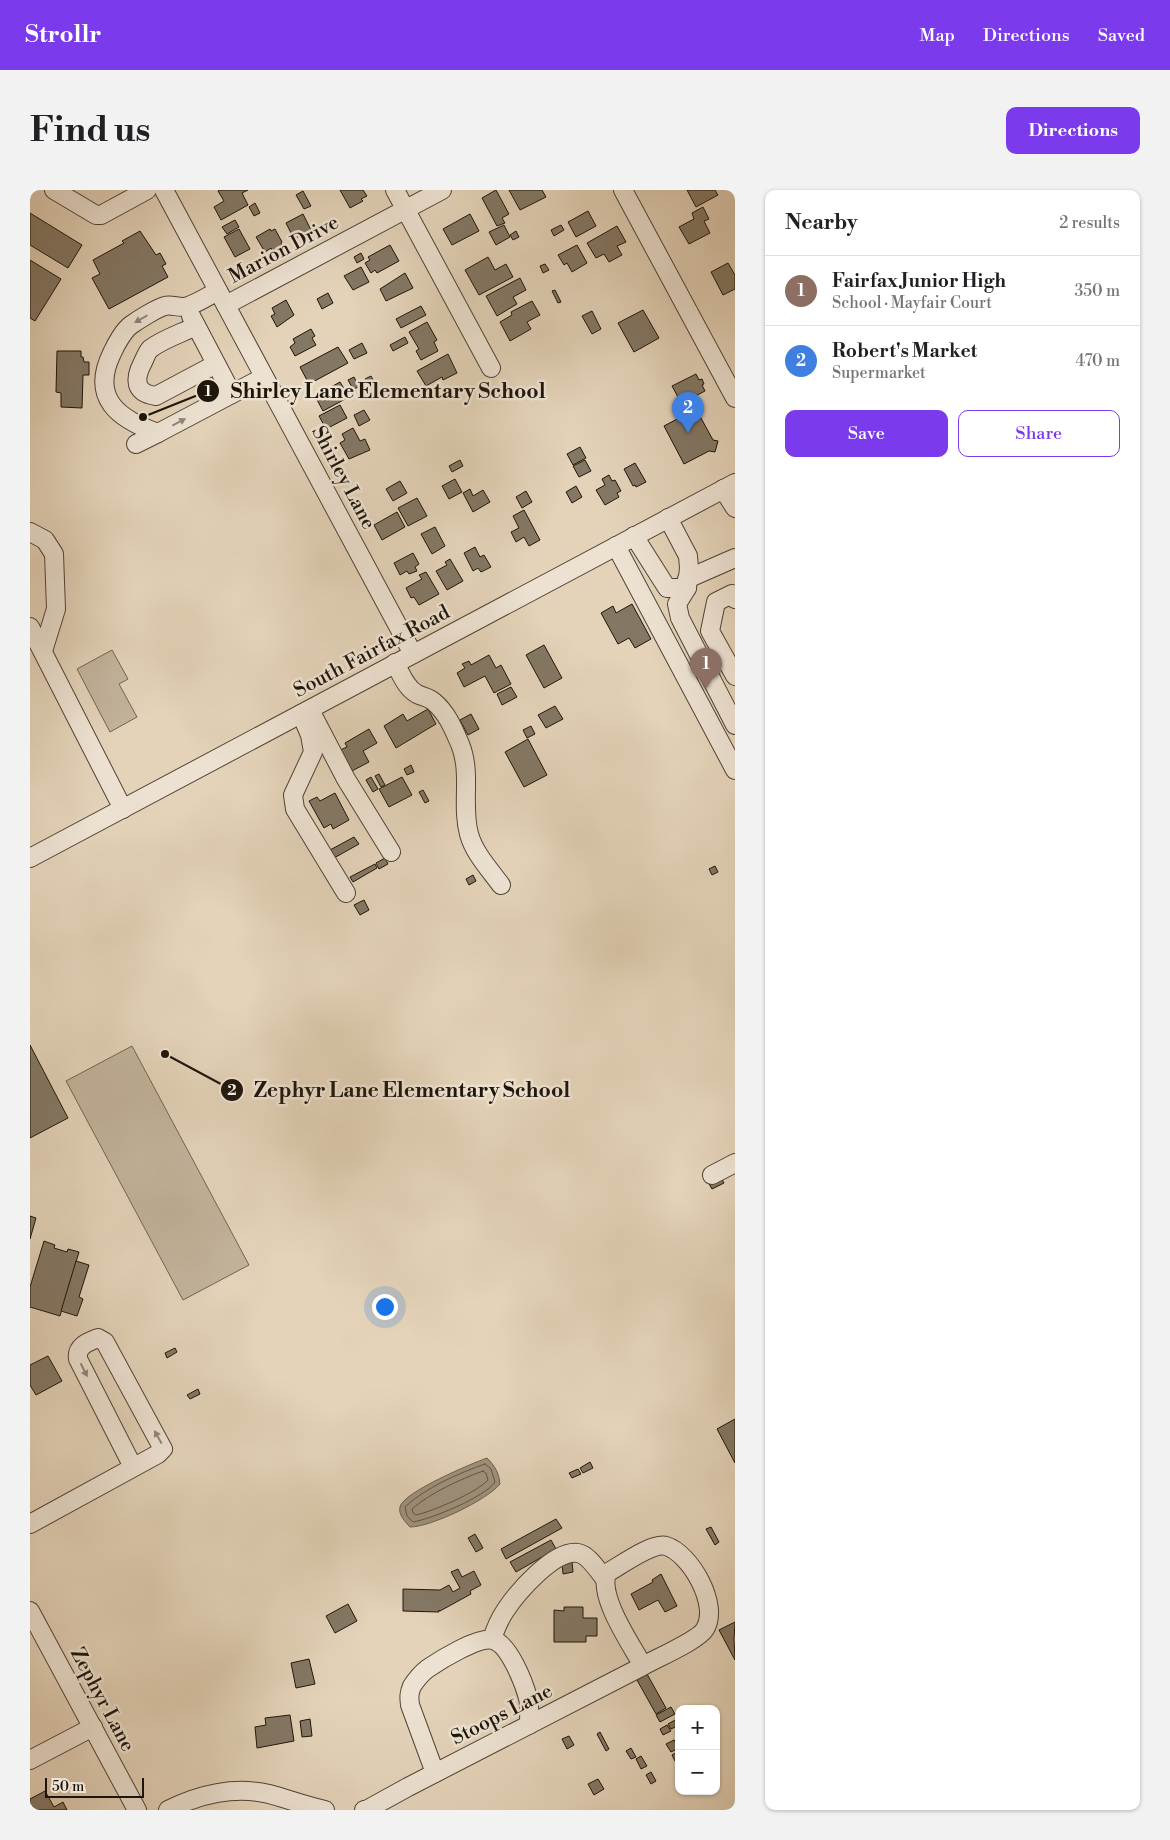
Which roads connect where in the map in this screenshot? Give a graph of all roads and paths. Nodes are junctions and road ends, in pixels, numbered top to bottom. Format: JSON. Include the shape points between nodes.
{"nodes":[{"id":1,"x":54,"y":190,"type":"edge"},
{"id":2,"x":147,"y":190,"type":"edge"},
{"id":3,"x":164,"y":190,"type":"edge"},
{"id":4,"x":395,"y":190,"type":"edge"},
{"id":5,"x":442,"y":190,"type":"edge"},
{"id":6,"x":623,"y":190,"type":"edge"},
{"id":7,"x":121,"y":196,"type":"edge"},
{"id":8,"x":76,"y":197,"type":"edge"},
{"id":9,"x":405,"y":209,"type":"junction"},
{"id":10,"x":222,"y":298,"type":"junction"},
{"id":11,"x":186,"y":307,"type":"junction"},
{"id":12,"x":196,"y":326,"type":"junction"},
{"id":13,"x":216,"y":364,"type":"junction"},
{"id":14,"x":491,"y":368,"type":"dead end"},
{"id":15,"x":264,"y":377,"type":"junction"},
{"id":16,"x":232,"y":394,"type":"junction"},
{"id":17,"x":735,"y":398,"type":"edge"},
{"id":18,"x":158,"y":433,"type":"junction"},
{"id":19,"x":136,"y":444,"type":"dead end"},
{"id":20,"x":729,"y":486,"type":"edge"},
{"id":21,"x":735,"y":508,"type":"edge"},
{"id":22,"x":668,"y":518,"type":"junction"},
{"id":23,"x":30,"y":532,"type":"edge"},
{"id":24,"x":634,"y":536,"type":"junction"},
{"id":25,"x":616,"y":546,"type":"junction"},
{"id":26,"x":735,"y":558,"type":"edge"},
{"id":27,"x":687,"y":583,"type":"junction"},
{"id":28,"x":735,"y":599,"type":"edge"},
{"id":29,"x":30,"y":627,"type":"edge"},
{"id":30,"x":42,"y":651,"type":"junction"},
{"id":31,"x":412,"y":654,"type":"junction"},
{"id":32,"x":726,"y":660,"type":"junction"},
{"id":33,"x":395,"y":664,"type":"junction"},
{"id":34,"x":706,"y":669,"type":"junction"},
{"id":35,"x":735,"y":676,"type":"edge"},
{"id":36,"x":305,"y":711,"type":"junction"},
{"id":37,"x":735,"y":725,"type":"edge"},
{"id":38,"x":735,"y":770,"type":"edge"},
{"id":39,"x":123,"y":809,"type":"junction"},
{"id":40,"x":391,"y":852,"type":"dead end"},
{"id":41,"x":30,"y":858,"type":"edge"},
{"id":42,"x":501,"y":885,"type":"dead end"},
{"id":43,"x":346,"y":893,"type":"dead end"},
{"id":44,"x":735,"y":1162,"type":"edge"},
{"id":45,"x":712,"y":1175,"type":"dead end"},
{"id":46,"x":134,"y":1468,"type":"junction"},
{"id":47,"x":30,"y":1524,"type":"edge"},
{"id":48,"x":605,"y":1579,"type":"junction"},
{"id":49,"x":30,"y":1611,"type":"edge"},
{"id":50,"x":492,"y":1639,"type":"junction"},
{"id":51,"x":642,"y":1666,"type":"junction"},
{"id":52,"x":528,"y":1725,"type":"junction"},
{"id":53,"x":93,"y":1727,"type":"junction"},
{"id":54,"x":30,"y":1760,"type":"edge"},
{"id":55,"x":435,"y":1773,"type":"junction"},
{"id":56,"x":137,"y":1810,"type":"edge"},
{"id":57,"x":168,"y":1810,"type":"edge"},
{"id":58,"x":325,"y":1810,"type":"edge"},
{"id":59,"x":364,"y":1810,"type":"edge"}],
"edges":[{"from":1,"to":8,"type":"street"},
{"from":2,"to":7,"type":"street"},
{"from":3,"to":10,"type":"street","name":"Shirley Lane"},
{"from":4,"to":9,"type":"street"},
{"from":5,"to":9,"type":"street","name":"Marion Drive"},
{"from":6,"to":17,"type":"street"},
{"from":7,"to":8,"type":"street","via":[[101,215]]},
{"from":9,"to":10,"type":"street","name":"Marion Drive"},
{"from":9,"to":14,"type":"street"},
{"from":10,"to":11,"type":"street","name":"Marion Drive"},
{"from":10,"to":15,"type":"street","name":"Shirley Lane"},
{"from":11,"to":12,"type":"street"},
{"from":11,"to":18,"type":"street","one_way":true,"via":[[164,306],[130,326],[105,367],[103,383],[113,406],[131,422]]},
{"from":12,"to":13,"type":"street"},
{"from":12,"to":13,"type":"street","via":[[149,350],[138,372],[140,389],[146,395],[156,396]]},
{"from":13,"to":16,"type":"street"},
{"from":15,"to":16,"type":"street"},
{"from":15,"to":31,"type":"street","name":"Shirley Lane"},
{"from":18,"to":16,"type":"street","one_way":true},
{"from":18,"to":19,"type":"street"},
{"from":20,"to":21,"type":"street"},
{"from":20,"to":22,"type":"street","name":"South Fairfax Road"},
{"from":22,"to":24,"type":"street","name":"South Fairfax Road"},
{"from":22,"to":27,"type":"street","via":[[688,556]]},
{"from":23,"to":30,"type":"street","via":[[45,540],[54,554],[56,609]]},
{"from":24,"to":25,"type":"street","name":"South Fairfax Road"},
{"from":24,"to":27,"type":"street","via":[[667,588]]},
{"from":25,"to":31,"type":"street","name":"South Fairfax Road"},
{"from":25,"to":38,"type":"street"},
{"from":26,"to":27,"type":"street"},
{"from":27,"to":34,"type":"street","via":[[677,604],[680,618]]},
{"from":28,"to":32,"type":"street","via":[[732,594],[716,602],[710,631]]},
{"from":29,"to":30,"type":"street"},
{"from":30,"to":39,"type":"street"},
{"from":31,"to":33,"type":"street","name":"South Fairfax Road"},
{"from":32,"to":34,"type":"street"},
{"from":32,"to":35,"type":"street"},
{"from":33,"to":36,"type":"street","name":"South Fairfax Road"},
{"from":33,"to":42,"type":"street","via":[[411,690],[430,699],[449,720],[461,746],[467,779],[469,836]]},
{"from":34,"to":37,"type":"street"},
{"from":36,"to":39,"type":"street","name":"South Fairfax Road"},
{"from":36,"to":40,"type":"street"},
{"from":36,"to":43,"type":"street","via":[[313,752],[293,794],[295,809]]},
{"from":39,"to":41,"type":"street","name":"South Fairfax Road"},
{"from":44,"to":45,"type":"street"},
{"from":46,"to":46,"type":"street","one_way":true,"via":[[162,1451],[162,1444],[106,1342],[98,1338],[80,1347],[78,1358]]},
{"from":46,"to":47,"type":"street"},
{"from":48,"to":50,"type":"street","via":[[587,1558],[577,1553],[555,1560],[525,1585],[504,1612]]},
{"from":48,"to":51,"type":"street","via":[[613,1612]]},
{"from":48,"to":51,"type":"street","name":"Stoops Lane","via":[[607,1573],[653,1546],[665,1546],[690,1566],[708,1599],[706,1629]]},
{"from":49,"to":53,"type":"street","name":"Zephyr Lane"},
{"from":50,"to":52,"type":"street","via":[[503,1646],[520,1677],[528,1698]]},
{"from":50,"to":55,"type":"street","via":[[482,1639],[452,1654],[426,1670],[413,1684],[410,1704]]},
{"from":51,"to":52,"type":"street","name":"Stoops Lane"},
{"from":52,"to":55,"type":"street","name":"Stoops Lane"},
{"from":53,"to":54,"type":"street"},
{"from":53,"to":56,"type":"street","name":"Zephyr Lane"},
{"from":55,"to":59,"type":"street","name":"Stoops Lane"},
{"from":57,"to":58,"type":"street","via":[[203,1796],[244,1791]]}]}
